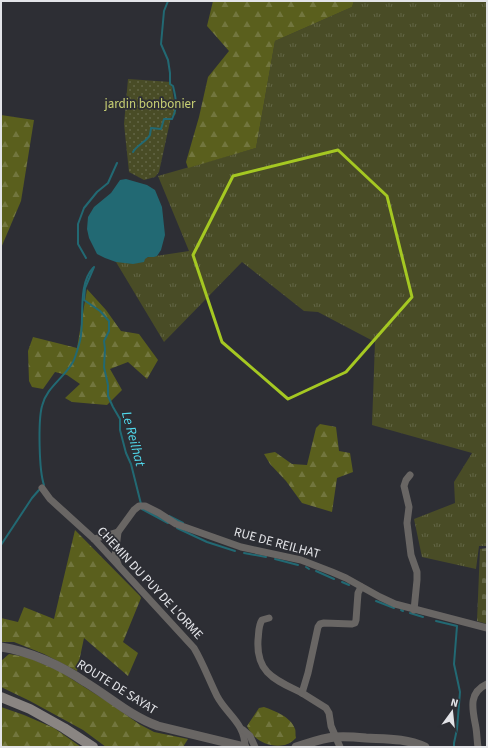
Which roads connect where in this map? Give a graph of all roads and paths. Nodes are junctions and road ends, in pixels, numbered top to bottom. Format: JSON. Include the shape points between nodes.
{"nodes":[{"id":1,"x":410,"y":475,"type":"dead end"},
{"id":2,"x":42,"y":488,"type":"dead end"},
{"id":3,"x":118,"y":532,"type":"junction"},
{"id":4,"x":94,"y":539,"type":"junction"},
{"id":5,"x":118,"y":564,"type":"junction"},
{"id":6,"x":361,"y":586,"type":"junction"},
{"id":7,"x":414,"y":610,"type":"junction"},
{"id":8,"x":269,"y":618,"type":"dead end"},
{"id":9,"x":487,"y":628,"type":"edge"},
{"id":10,"x":2,"y":648,"type":"edge"},
{"id":11,"x":487,"y":684,"type":"edge"},
{"id":12,"x":302,"y":693,"type":"junction"},
{"id":13,"x":1,"y":696,"type":"edge"},
{"id":14,"x":240,"y":727,"type":"junction"},
{"id":15,"x":335,"y":737,"type":"junction"},
{"id":16,"x":93,"y":747,"type":"edge"},
{"id":17,"x":245,"y":747,"type":"edge"},
{"id":18,"x":255,"y":747,"type":"edge"},
{"id":19,"x":296,"y":747,"type":"edge"},
{"id":20,"x":340,"y":747,"type":"edge"},
{"id":21,"x":424,"y":747,"type":"edge"},
{"id":22,"x":478,"y":747,"type":"edge"}],
"edges":[{"from":1,"to":7,"type":"street","via":[[404,486],[409,507],[407,523],[411,555],[417,572]]},
{"from":2,"to":4,"type":"street","name":"CHEMIN DU PUY DE L'ORME","via":[[50,499]]},
{"from":3,"to":4,"type":"street"},
{"from":3,"to":5,"type":"street","name":"RUE DE REILHAT","via":[[115,556]]},
{"from":3,"to":6,"type":"street","name":"RUE DE REILHAT","via":[[134,510],[142,506],[176,524],[241,547],[301,560]]},
{"from":4,"to":5,"type":"street","name":"CHEMIN DU PUY DE L'ORME"},
{"from":5,"to":14,"type":"street","name":"CHEMIN DU PUY DE L'ORME","via":[[194,648],[221,703]]},
{"from":6,"to":7,"type":"street","name":"RUE DE REILHAT","via":[[395,604]]},
{"from":6,"to":12,"type":"street","via":[[355,623],[324,623],[318,627]]},
{"from":7,"to":9,"type":"street","name":"RUE DE REILHAT"},
{"from":8,"to":12,"type":"street","via":[[259,624],[260,660],[264,669],[276,680]]},
{"from":10,"to":17,"type":"street","name":"ROUTE DE SAYAT","via":[[26,653],[62,668],[146,722]]},
{"from":11,"to":22,"type":"street","via":[[473,699]]},
{"from":12,"to":15,"type":"street","via":[[326,708]]},
{"from":13,"to":16,"type":"main road","via":[[30,709]]},
{"from":14,"to":17,"type":"street","name":"CHEMIN DU PUY DE L'ORME"},
{"from":14,"to":18,"type":"street","via":[[250,736]]},
{"from":15,"to":19,"type":"street"},
{"from":15,"to":20,"type":"street"},
{"from":15,"to":21,"type":"street","via":[[400,740]]}]}
